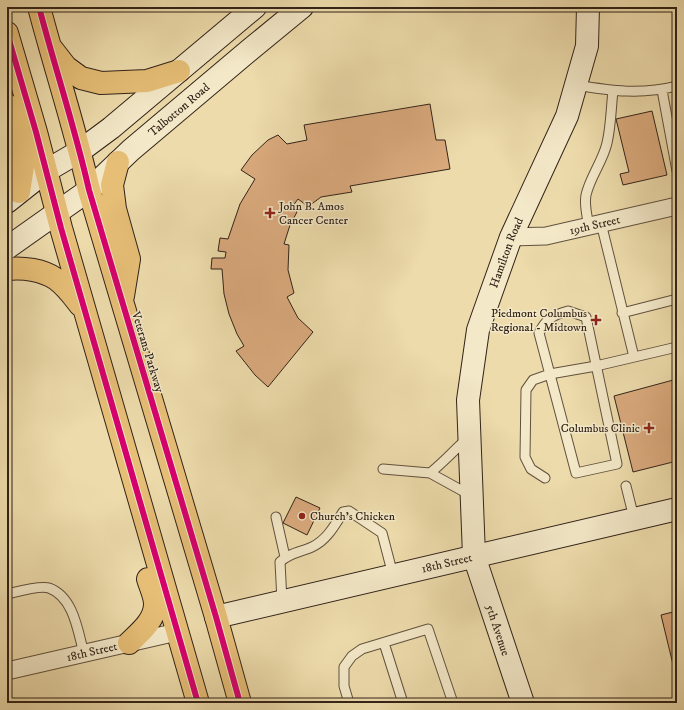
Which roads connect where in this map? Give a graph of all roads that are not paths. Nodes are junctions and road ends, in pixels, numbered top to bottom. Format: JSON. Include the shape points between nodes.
{"nodes":[{"id":1,"x":39,"y":7,"type":"edge"},
{"id":2,"x":255,"y":7,"type":"edge"},
{"id":3,"x":302,"y":7,"type":"edge"},
{"id":4,"x":588,"y":7,"type":"edge"},
{"id":5,"x":7,"y":33,"type":"edge"},
{"id":6,"x":48,"y":44,"type":"junction"},
{"id":7,"x":179,"y":71,"type":"junction"},
{"id":8,"x":576,"y":85,"type":"junction"},
{"id":9,"x":677,"y":86,"type":"edge"},
{"id":10,"x":662,"y":90,"type":"junction"},
{"id":11,"x":613,"y":91,"type":"junction"},
{"id":12,"x":7,"y":105,"type":"edge"},
{"id":13,"x":80,"y":151,"type":"junction"},
{"id":14,"x":118,"y":162,"type":"junction"},
{"id":15,"x":677,"y":171,"type":"edge"},
{"id":16,"x":46,"y":172,"type":"junction"},
{"id":17,"x":89,"y":190,"type":"junction"},
{"id":18,"x":13,"y":197,"type":"edge"},
{"id":19,"x":677,"y":206,"type":"edge"},
{"id":20,"x":56,"y":212,"type":"junction"},
{"id":21,"x":595,"y":224,"type":"junction"},
{"id":22,"x":511,"y":237,"type":"junction"},
{"id":23,"x":7,"y":248,"type":"edge"},
{"id":24,"x":7,"y":269,"type":"edge"},
{"id":25,"x":677,"y":300,"type":"edge"},
{"id":26,"x":122,"y":302,"type":"junction"},
{"id":27,"x":85,"y":311,"type":"junction"},
{"id":28,"x":622,"y":313,"type":"junction"},
{"id":29,"x":677,"y":347,"type":"edge"},
{"id":30,"x":634,"y":357,"type":"junction"},
{"id":31,"x":596,"y":366,"type":"junction"},
{"id":32,"x":550,"y":374,"type":"junction"},
{"id":33,"x":470,"y":437,"type":"junction"},
{"id":34,"x":125,"y":451,"type":"junction"},
{"id":35,"x":383,"y":469,"type":"dead end"},
{"id":36,"x":430,"y":473,"type":"junction"},
{"id":37,"x":545,"y":478,"type":"dead end"},
{"id":38,"x":626,"y":486,"type":"dead end"},
{"id":39,"x":472,"y":495,"type":"junction"},
{"id":40,"x":677,"y":509,"type":"edge"},
{"id":41,"x":276,"y":517,"type":"dead end"},
{"id":42,"x":634,"y":518,"type":"junction"},
{"id":43,"x":474,"y":556,"type":"junction"},
{"id":44,"x":285,"y":557,"type":"junction"},
{"id":45,"x":393,"y":575,"type":"junction"},
{"id":46,"x":7,"y":594,"type":"edge"},
{"id":47,"x":282,"y":601,"type":"junction"},
{"id":48,"x":216,"y":617,"type":"junction"},
{"id":49,"x":177,"y":632,"type":"junction"},
{"id":50,"x":129,"y":643,"type":"junction"},
{"id":51,"x":384,"y":643,"type":"junction"},
{"id":52,"x":84,"y":654,"type":"junction"},
{"id":53,"x":7,"y":671,"type":"edge"},
{"id":54,"x":198,"y":703,"type":"edge"},
{"id":55,"x":240,"y":703,"type":"edge"},
{"id":56,"x":349,"y":703,"type":"edge"},
{"id":57,"x":403,"y":703,"type":"edge"},
{"id":58,"x":453,"y":703,"type":"edge"},
{"id":59,"x":522,"y":703,"type":"edge"}],
"edges":[{"from":1,"to":6,"type":"main road","name":"Veterans Parkway"},
{"from":2,"to":7,"type":"street"},
{"from":3,"to":14,"type":"street","name":"Talbotton Road"},
{"from":4,"to":8,"type":"street","name":"Hamilton Road","via":[[587,46]]},
{"from":5,"to":16,"type":"main road"},
{"from":6,"to":7,"type":"main road","via":[[66,67],[80,78],[101,83],[147,80]]},
{"from":6,"to":13,"type":"main road","name":"Veterans Parkway"},
{"from":7,"to":13,"type":"street"},
{"from":8,"to":11,"type":"lane"},
{"from":8,"to":22,"type":"street","name":"Hamilton Road","via":[[567,116]]},
{"from":9,"to":10,"type":"lane"},
{"from":10,"to":11,"type":"lane"},
{"from":10,"to":15,"type":"lane"},
{"from":11,"to":21,"type":"lane","via":[[607,143],[586,196],[586,210]]},
{"from":12,"to":18,"type":"main road","via":[[23,166]]},
{"from":13,"to":16,"type":"street"},
{"from":13,"to":17,"type":"main road","name":"Veterans Parkway"},
{"from":14,"to":17,"type":"street","name":"Talbotton Road"},
{"from":14,"to":26,"type":"main road","via":[[112,185],[115,209],[129,259]]},
{"from":16,"to":18,"type":"street"},
{"from":16,"to":20,"type":"main road"},
{"from":17,"to":20,"type":"street","name":"Talbotton Road"},
{"from":17,"to":26,"type":"main road","name":"Veterans Parkway"},
{"from":19,"to":21,"type":"street","name":"19th Street"},
{"from":20,"to":23,"type":"street"},
{"from":20,"to":27,"type":"main road"},
{"from":21,"to":22,"type":"street","name":"19th Street","via":[[546,236]]},
{"from":21,"to":28,"type":"lane"},
{"from":22,"to":33,"type":"street","name":"Hamilton Road","via":[[478,330],[468,400]]},
{"from":24,"to":27,"type":"main road","via":[[21,268],[55,278]]},
{"from":25,"to":28,"type":"lane"},
{"from":26,"to":48,"type":"main road","name":"Veterans Parkway"},
{"from":27,"to":34,"type":"main road"},
{"from":28,"to":30,"type":"lane"},
{"from":29,"to":30,"type":"lane"},
{"from":30,"to":31,"type":"lane"},
{"from":31,"to":32,"type":"lane"},
{"from":31,"to":32,"type":"lane","via":[[586,316],[568,311],[554,315],[539,333]]},
{"from":31,"to":32,"type":"lane","via":[[617,464],[576,473]]},
{"from":32,"to":37,"type":"lane","via":[[533,380],[526,390],[525,458],[531,469]]},
{"from":33,"to":36,"type":"lane"},
{"from":33,"to":39,"type":"street","name":"Hamilton Road"},
{"from":34,"to":49,"type":"main road"},
{"from":34,"to":50,"type":"main road","via":[[127,512],[155,604],[148,624]]},
{"from":35,"to":36,"type":"lane"},
{"from":36,"to":39,"type":"lane"},
{"from":38,"to":42,"type":"lane"},
{"from":39,"to":43,"type":"street","name":"Hamilton Road"},
{"from":40,"to":42,"type":"street","name":"18th Street"},
{"from":41,"to":44,"type":"lane"},
{"from":42,"to":43,"type":"street","name":"18th Street"},
{"from":43,"to":45,"type":"street","name":"18th Street"},
{"from":43,"to":59,"type":"street","name":"5th Avenue"},
{"from":44,"to":45,"type":"lane","via":[[313,546],[331,531],[343,512],[349,511],[382,532]]},
{"from":44,"to":47,"type":"lane","via":[[280,562]]},
{"from":45,"to":47,"type":"street","name":"18th Street"},
{"from":46,"to":52,"type":"lane","via":[[24,589],[49,588],[62,597],[73,613]]},
{"from":47,"to":48,"type":"street","name":"18th Street"},
{"from":48,"to":55,"type":"main road","name":"Veterans Parkway"},
{"from":49,"to":50,"type":"street","name":"18th Street"},
{"from":49,"to":54,"type":"main road"},
{"from":50,"to":52,"type":"street","name":"18th Street"},
{"from":51,"to":56,"type":"lane","via":[[362,649],[352,656],[344,667],[344,686]]},
{"from":51,"to":57,"type":"lane"},
{"from":51,"to":58,"type":"lane","via":[[428,629]]},
{"from":52,"to":53,"type":"street","name":"18th Street"}]}
